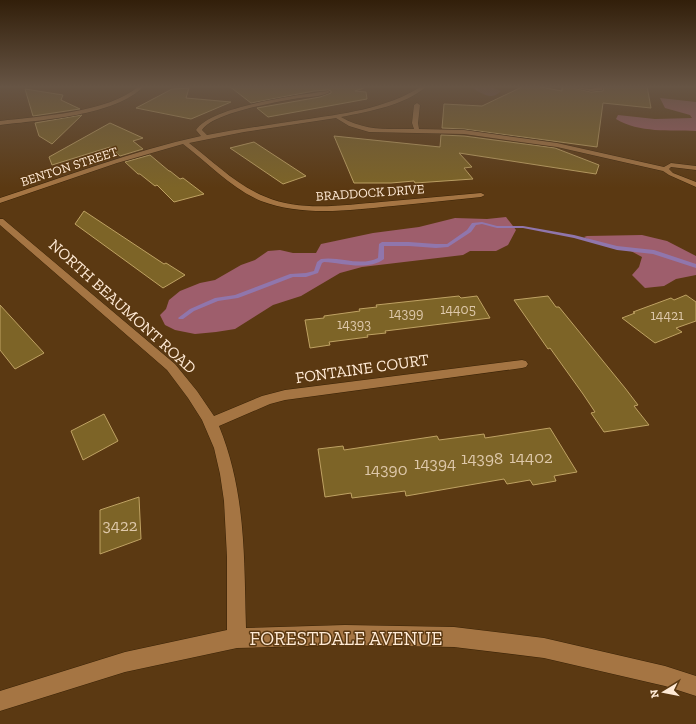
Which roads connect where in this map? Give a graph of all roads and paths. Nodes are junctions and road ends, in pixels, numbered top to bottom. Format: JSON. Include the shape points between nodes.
{"nodes":[{"id":1,"x":19,"y":120,"type":"edge"},
{"id":2,"x":214,"y":120,"type":"edge"},
{"id":3,"x":312,"y":120,"type":"edge"},
{"id":4,"x":342,"y":120,"type":"edge"},
{"id":5,"x":415,"y":120,"type":"edge"},
{"id":6,"x":0,"y":123,"type":"edge"},
{"id":7,"x":417,"y":131,"type":"junction"},
{"id":8,"x":205,"y":137,"type":"junction"},
{"id":9,"x":184,"y":142,"type":"junction"},
{"id":10,"x":696,"y":168,"type":"edge"},
{"id":11,"x":665,"y":169,"type":"junction"},
{"id":12,"x":696,"y":185,"type":"edge"},
{"id":13,"x":481,"y":195,"type":"dead end"},
{"id":14,"x":0,"y":201,"type":"edge"},
{"id":15,"x":0,"y":221,"type":"edge"},
{"id":16,"x":522,"y":364,"type":"dead end"},
{"id":17,"x":211,"y":423,"type":"junction"},
{"id":18,"x":237,"y":638,"type":"junction"},
{"id":19,"x":696,"y":686,"type":"edge"},
{"id":20,"x":0,"y":701,"type":"edge"}],
"edges":[{"from":1,"to":6,"type":"street"},
{"from":2,"to":8,"type":"street","via":[[202,125],[199,130]]},
{"from":3,"to":8,"type":"street","name":"BENTON STREET"},
{"from":4,"to":7,"type":"street","via":[[364,130]]},
{"from":5,"to":7,"type":"street"},
{"from":7,"to":11,"type":"street","via":[[464,132],[557,145]]},
{"from":8,"to":9,"type":"street","name":"BENTON STREET"},
{"from":9,"to":13,"type":"street","name":"BRADDOCK DRIVE","via":[[250,192],[264,200],[286,205],[342,208]]},
{"from":9,"to":14,"type":"street","name":"BENTON STREET"},
{"from":10,"to":11,"type":"street","via":[[671,165]]},
{"from":11,"to":12,"type":"street"},
{"from":15,"to":17,"type":"street","name":"NORTH BEAUMONT ROAD","via":[[171,367],[192,391]]},
{"from":16,"to":17,"type":"street","name":"FONTAINE COURT","via":[[285,395]]},
{"from":17,"to":18,"type":"street","name":"NORTH BEAUMONT ROAD","via":[[228,476],[233,515]]},
{"from":18,"to":19,"type":"street","name":"FORESTDALE AVENUE","via":[[345,635],[454,637],[544,648],[665,676]]},
{"from":18,"to":20,"type":"street","name":"FORESTDALE AVENUE","via":[[125,662]]}]}
